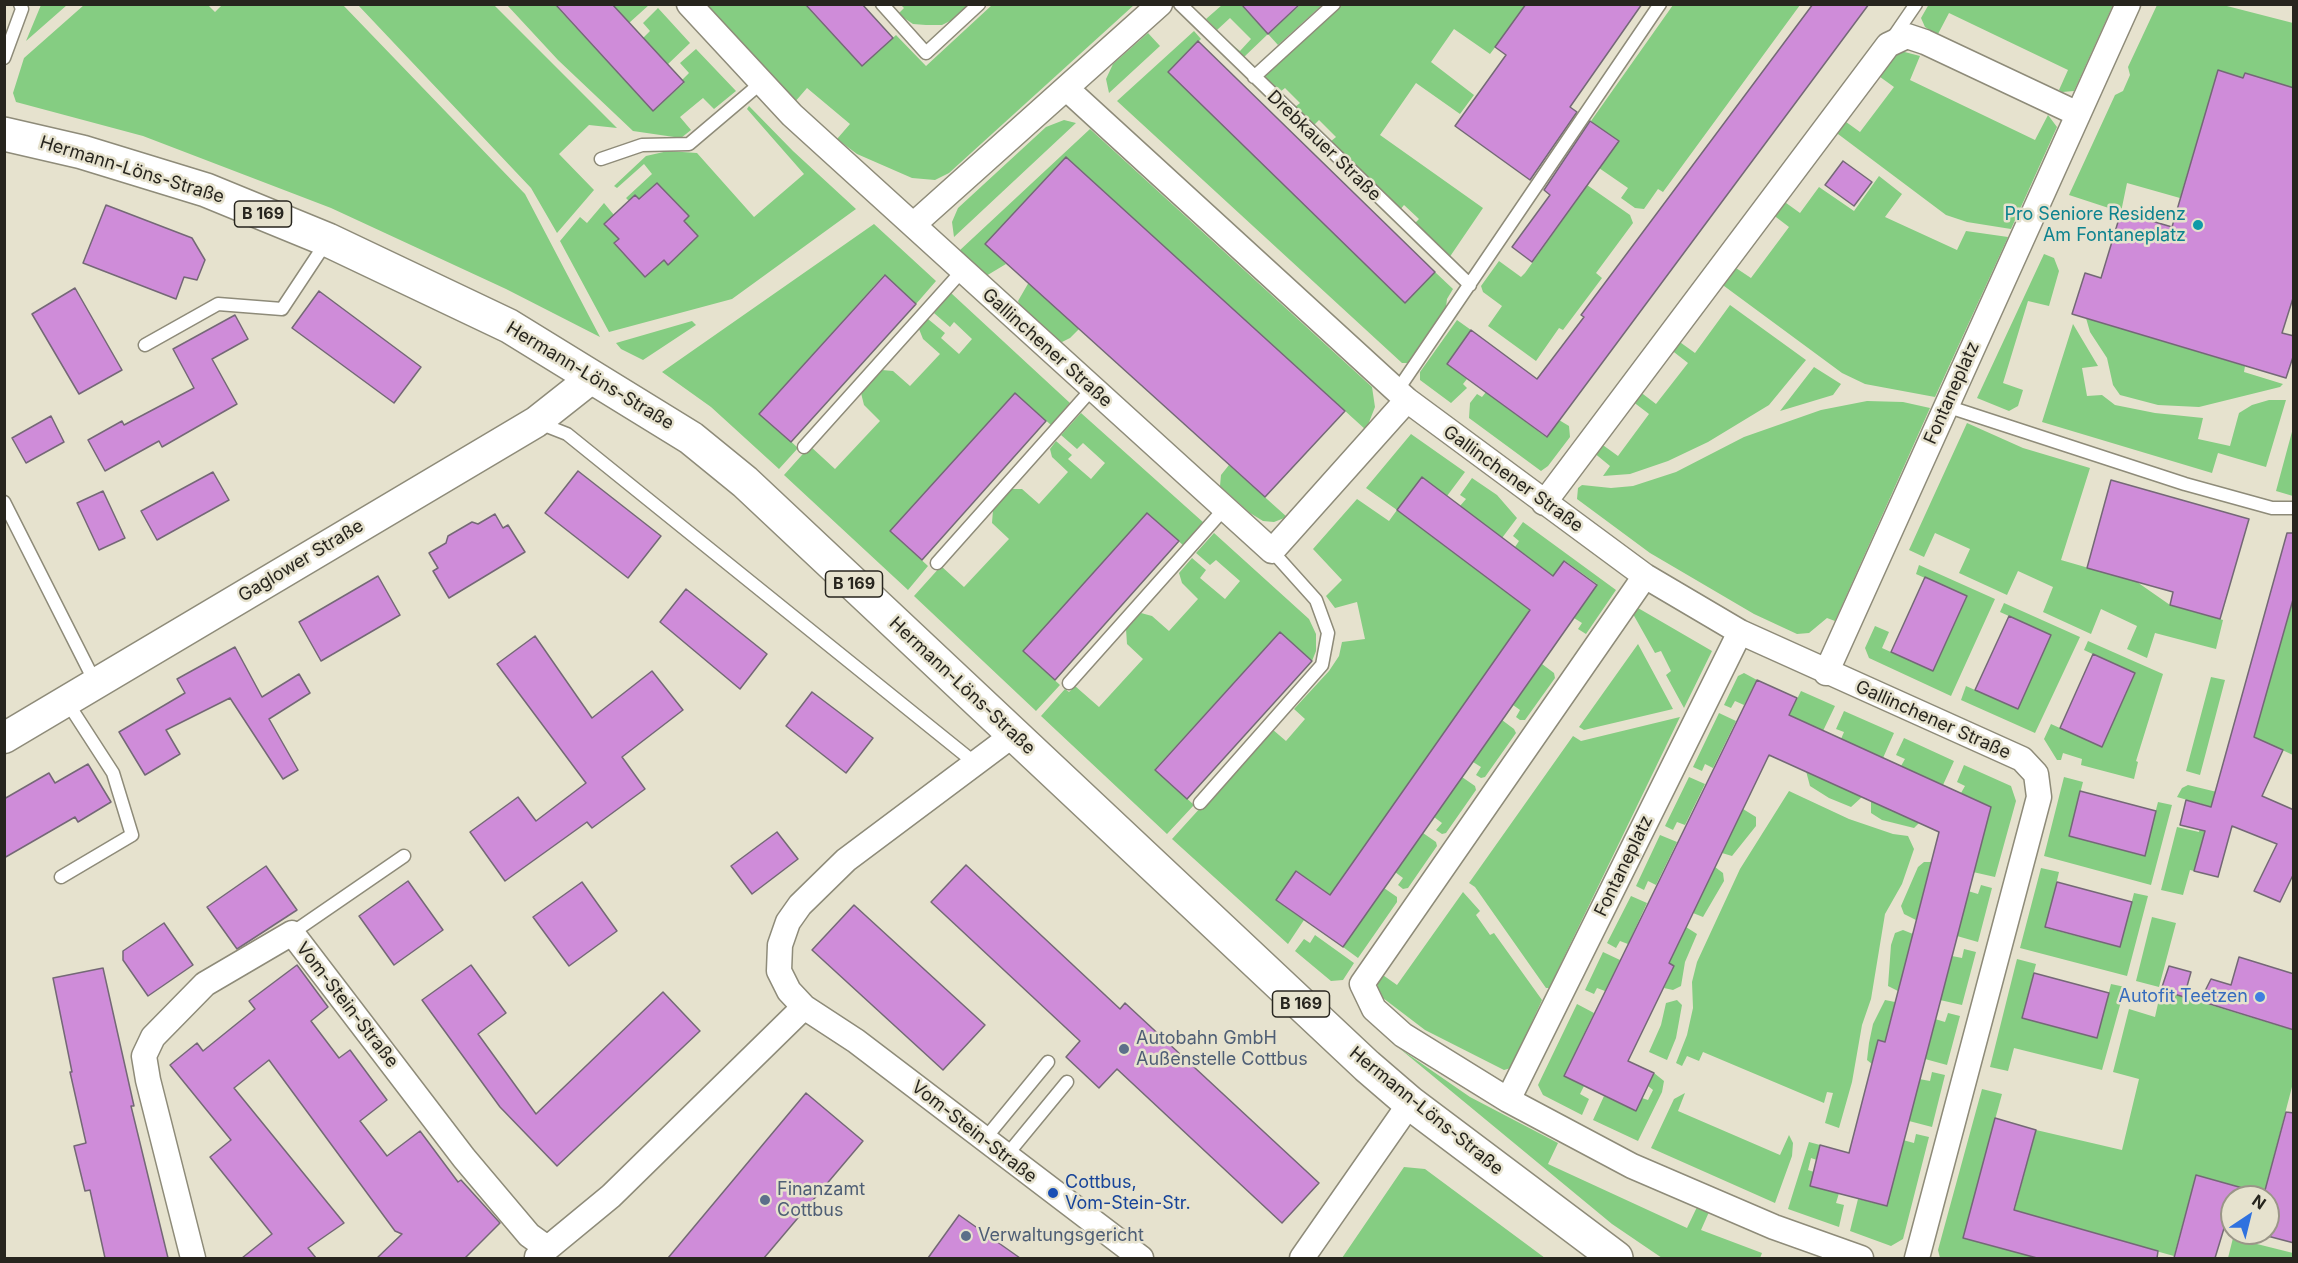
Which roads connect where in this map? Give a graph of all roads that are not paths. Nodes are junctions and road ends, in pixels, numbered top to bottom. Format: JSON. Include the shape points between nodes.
{"nodes":[{"id":1,"x":20,"y":4,"type":"edge"},
{"id":2,"x":689,"y":4,"type":"edge"},
{"id":3,"x":882,"y":4,"type":"edge"},
{"id":4,"x":979,"y":4,"type":"edge"},
{"id":5,"x":1160,"y":4,"type":"edge"},
{"id":6,"x":1180,"y":4,"type":"edge"},
{"id":7,"x":1334,"y":4,"type":"edge"},
{"id":8,"x":1660,"y":4,"type":"edge"},
{"id":9,"x":1916,"y":4,"type":"edge"},
{"id":10,"x":2128,"y":4,"type":"edge"},
{"id":11,"x":1888,"y":45,"type":"junction"},
{"id":12,"x":4,"y":58,"type":"edge"},
{"id":13,"x":1254,"y":77,"type":"junction"},
{"id":14,"x":761,"y":83,"type":"junction"},
{"id":15,"x":1067,"y":89,"type":"junction"},
{"id":16,"x":2078,"y":114,"type":"junction"},
{"id":17,"x":4,"y":134,"type":"edge"},
{"id":18,"x":601,"y":159,"type":"dead end"},
{"id":19,"x":913,"y":225,"type":"junction"},
{"id":20,"x":328,"y":240,"type":"junction"},
{"id":21,"x":962,"y":271,"type":"junction"},
{"id":22,"x":1470,"y":285,"type":"junction"},
{"id":23,"x":145,"y":345,"type":"dead end"},
{"id":24,"x":593,"y":377,"type":"junction"},
{"id":25,"x":1092,"y":389,"type":"junction"},
{"id":26,"x":1402,"y":396,"type":"junction"},
{"id":27,"x":1946,"y":406,"type":"junction"},
{"id":28,"x":536,"y":422,"type":"junction"},
{"id":29,"x":804,"y":447,"type":"dead end"},
{"id":30,"x":4,"y":502,"type":"edge"},
{"id":31,"x":1544,"y":503,"type":"junction"},
{"id":32,"x":1225,"y":508,"type":"junction"},
{"id":33,"x":2294,"y":508,"type":"edge"},
{"id":34,"x":1272,"y":551,"type":"junction"},
{"id":35,"x":937,"y":563,"type":"dead end"},
{"id":36,"x":1645,"y":576,"type":"junction"},
{"id":37,"x":1740,"y":632,"type":"junction"},
{"id":38,"x":1826,"y":673,"type":"junction"},
{"id":39,"x":1069,"y":683,"type":"dead end"},
{"id":40,"x":96,"y":684,"type":"junction"},
{"id":41,"x":66,"y":701,"type":"junction"},
{"id":42,"x":1013,"y":735,"type":"junction"},
{"id":43,"x":4,"y":738,"type":"edge"},
{"id":44,"x":975,"y":763,"type":"junction"},
{"id":45,"x":1200,"y":803,"type":"dead end"},
{"id":46,"x":404,"y":856,"type":"dead end"},
{"id":47,"x":62,"y":877,"type":"dead end"},
{"id":48,"x":292,"y":933,"type":"junction"},
{"id":49,"x":804,"y":1007,"type":"junction"},
{"id":50,"x":1048,"y":1062,"type":"dead end"},
{"id":51,"x":1067,"y":1082,"type":"dead end"},
{"id":52,"x":1508,"y":1100,"type":"junction"},
{"id":53,"x":1410,"y":1103,"type":"junction"},
{"id":54,"x":984,"y":1140,"type":"junction"},
{"id":55,"x":1006,"y":1156,"type":"junction"},
{"id":56,"x":548,"y":1255,"type":"edge"},
{"id":57,"x":193,"y":1258,"type":"edge"},
{"id":58,"x":1141,"y":1258,"type":"edge"},
{"id":59,"x":1302,"y":1258,"type":"edge"},
{"id":60,"x":1616,"y":1258,"type":"edge"},
{"id":61,"x":1861,"y":1258,"type":"edge"},
{"id":62,"x":1917,"y":1258,"type":"edge"}],
"edges":[{"from":1,"to":12,"type":"lane","via":[[22,9]]},
{"from":2,"to":14,"type":"street","name":"Gallinchener Straße"},
{"from":3,"to":4,"type":"lane","via":[[926,53]]},
{"from":5,"to":15,"type":"street"},
{"from":6,"to":13,"type":"lane","name":"Drebkauer Straße"},
{"from":7,"to":13,"type":"lane"},
{"from":8,"to":22,"type":"lane"},
{"from":9,"to":11,"type":"lane"},
{"from":10,"to":16,"type":"street","name":"Fontaneplatz"},
{"from":11,"to":16,"type":"street","via":[[1907,36],[1925,42]]},
{"from":11,"to":31,"type":"street"},
{"from":13,"to":22,"type":"lane","name":"Drebkauer Straße"},
{"from":14,"to":18,"type":"lane","via":[[689,144],[642,145]]},
{"from":14,"to":19,"type":"street","name":"Gallinchener Straße"},
{"from":15,"to":19,"type":"street"},
{"from":15,"to":26,"type":"street","name":"Gallinchener Straße"},
{"from":16,"to":27,"type":"street","name":"Fontaneplatz"},
{"from":17,"to":20,"type":"main road","name":"Hermann-Löns-Straße","number":"B 169","via":[[82,152],[206,190]]},
{"from":19,"to":21,"type":"street","name":"Gallinchener Straße"},
{"from":20,"to":23,"type":"lane","via":[[282,309],[218,304]]},
{"from":20,"to":24,"type":"main road","name":"Hermann-Löns-Straße","number":"B 169","via":[[509,326]]},
{"from":21,"to":25,"type":"street","name":"Gallinchener Straße"},
{"from":21,"to":29,"type":"lane"},
{"from":22,"to":26,"type":"lane"},
{"from":24,"to":28,"type":"street","name":"Gaglower Straße"},
{"from":24,"to":42,"type":"main road","name":"Hermann-Löns-Straße","number":"B 169","via":[[691,438],[746,482]]},
{"from":25,"to":32,"type":"street","name":"Gallinchener Straße"},
{"from":25,"to":35,"type":"lane"},
{"from":26,"to":31,"type":"street","name":"Gallinchener Straße"},
{"from":26,"to":34,"type":"street"},
{"from":27,"to":33,"type":"lane","via":[[2185,484],[2272,508]]},
{"from":27,"to":38,"type":"street","name":"Fontaneplatz"},
{"from":28,"to":40,"type":"street","name":"Gaglower Straße"},
{"from":28,"to":44,"type":"lane","via":[[567,434]]},
{"from":30,"to":40,"type":"lane"},
{"from":31,"to":36,"type":"street","name":"Gallinchener Straße"},
{"from":32,"to":34,"type":"street","name":"Gallinchener Straße"},
{"from":32,"to":39,"type":"lane"},
{"from":34,"to":45,"type":"lane","via":[[1316,600],[1328,633],[1322,665]]},
{"from":36,"to":37,"type":"street","name":"Gallinchener Straße"},
{"from":36,"to":52,"type":"street","via":[[1362,984],[1374,1009],[1403,1035]]},
{"from":37,"to":38,"type":"street","name":"Gallinchener Straße"},
{"from":37,"to":52,"type":"street","name":"Fontaneplatz"},
{"from":38,"to":62,"type":"street","name":"Gallinchener Straße","via":[[2022,759],[2036,774],[2039,797]]},
{"from":40,"to":41,"type":"street","name":"Gaglower Straße"},
{"from":41,"to":43,"type":"street","name":"Gaglower Straße"},
{"from":41,"to":47,"type":"lane","via":[[113,773],[132,835]]},
{"from":42,"to":44,"type":"street","name":"Vom-Stein-Straße"},
{"from":42,"to":53,"type":"main road","name":"Hermann-Löns-Straße","number":"B 169"},
{"from":44,"to":49,"type":"street","name":"Vom-Stein-Straße","via":[[846,860],[788,922],[780,945],[779,970],[789,991]]},
{"from":46,"to":48,"type":"lane"},
{"from":48,"to":56,"type":"street","name":"Vom-Stein-Straße","via":[[464,1158]]},
{"from":48,"to":57,"type":"street","name":"Vom-Stein-Straße","via":[[205,984],[153,1037],[144,1056]]},
{"from":49,"to":54,"type":"street","name":"Vom-Stein-Straße","via":[[856,1041]]},
{"from":49,"to":56,"type":"street","name":"Vom-Stein-Straße"},
{"from":50,"to":54,"type":"lane"},
{"from":51,"to":55,"type":"lane"},
{"from":52,"to":61,"type":"street","via":[[1632,1166],[1774,1227]]},
{"from":53,"to":59,"type":"street"},
{"from":53,"to":60,"type":"main road","name":"Hermann-Löns-Straße","number":"B 169"},
{"from":54,"to":55,"type":"street","name":"Vom-Stein-Straße"},
{"from":55,"to":58,"type":"street","name":"Vom-Stein-Straße"}]}
